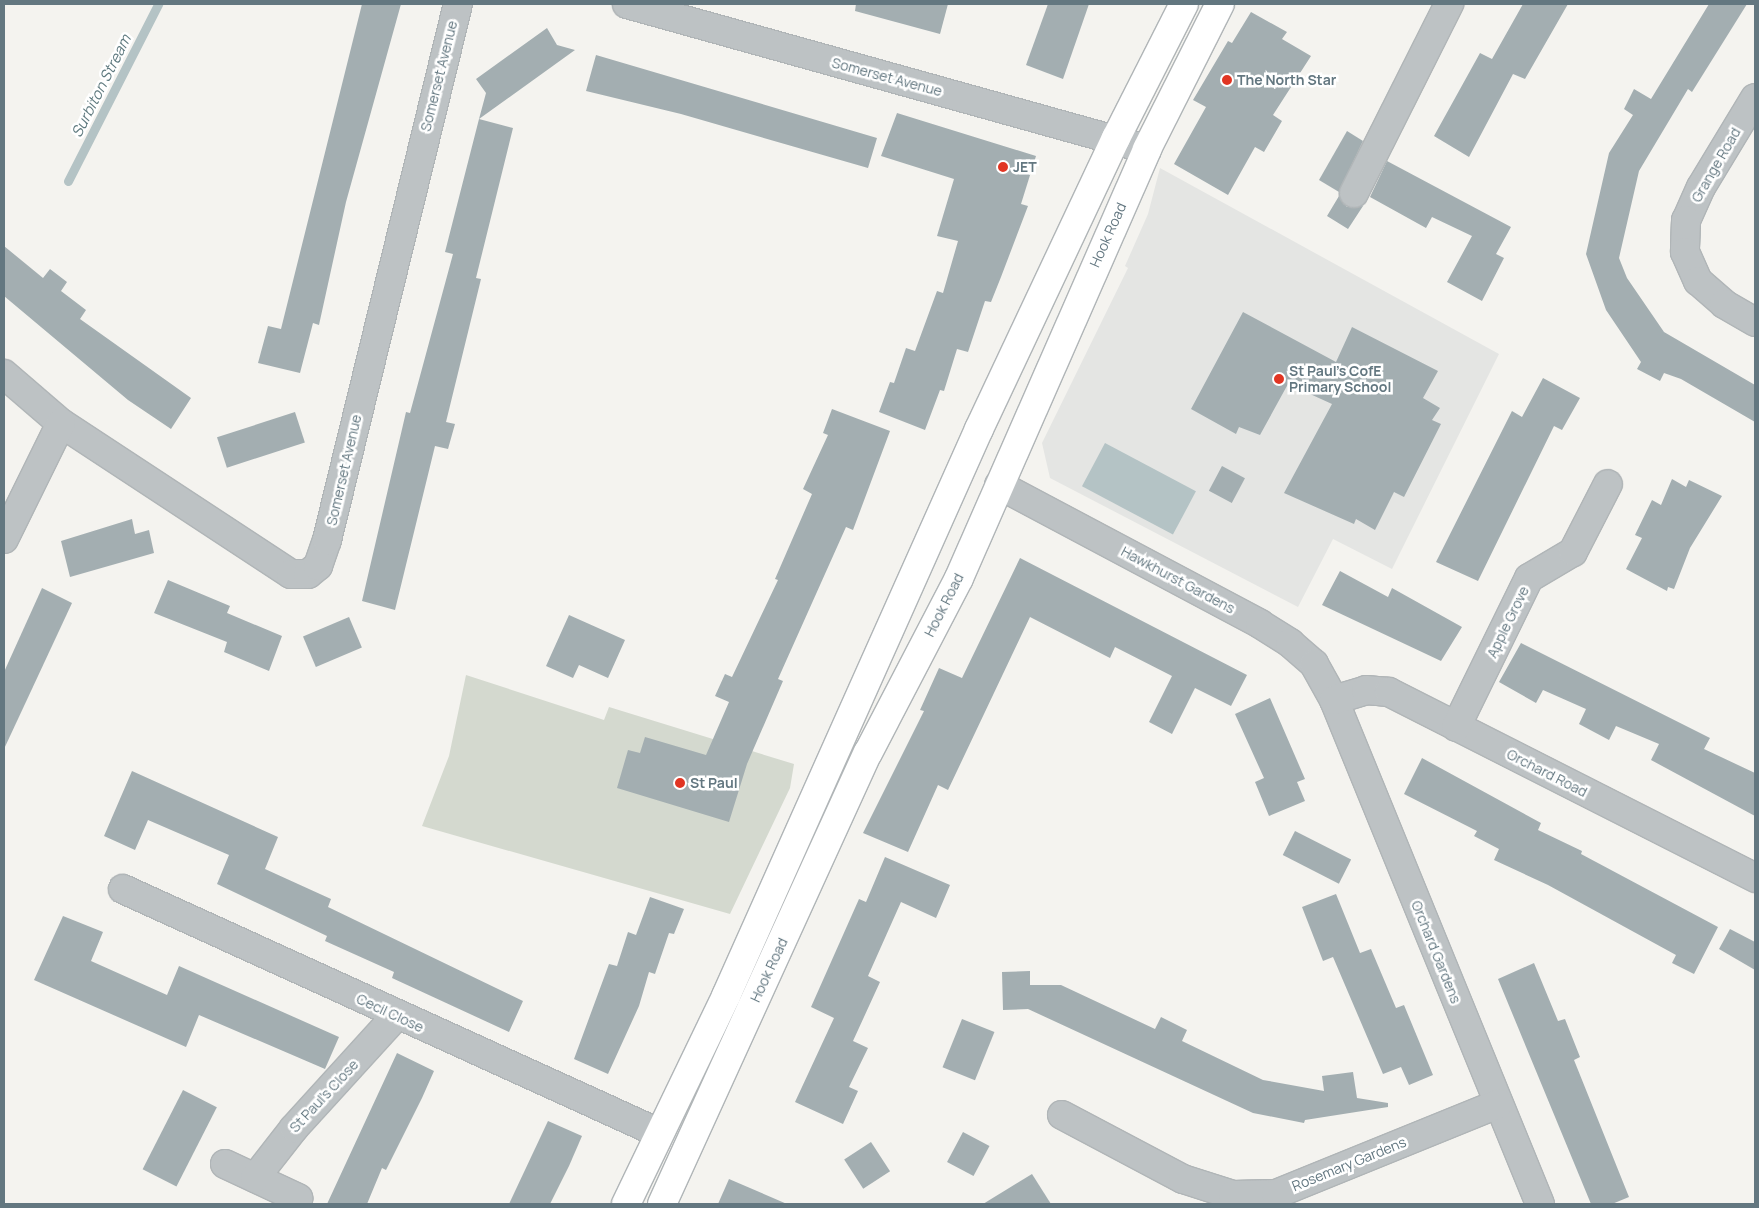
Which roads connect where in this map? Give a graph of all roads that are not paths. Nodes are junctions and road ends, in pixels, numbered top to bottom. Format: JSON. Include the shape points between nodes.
{"nodes":[{"id":1,"x":458,"y":4,"type":"edge"},
{"id":2,"x":627,"y":4,"type":"edge"},
{"id":3,"x":1184,"y":4,"type":"edge"},
{"id":4,"x":1220,"y":4,"type":"edge"},
{"id":5,"x":1449,"y":4,"type":"edge"},
{"id":6,"x":1755,"y":98,"type":"edge"},
{"id":7,"x":1116,"y":138,"type":"junction"},
{"id":8,"x":1147,"y":149,"type":"junction"},
{"id":9,"x":1354,"y":194,"type":"dead end"},
{"id":10,"x":1755,"y":322,"type":"edge"},
{"id":11,"x":4,"y":374,"type":"edge"},
{"id":12,"x":61,"y":423,"type":"junction"},
{"id":13,"x":1608,"y":484,"type":"dead end"},
{"id":14,"x":999,"y":485,"type":"junction"},
{"id":15,"x":4,"y":539,"type":"edge"},
{"id":16,"x":1334,"y":700,"type":"junction"},
{"id":17,"x":1456,"y":726,"type":"junction"},
{"id":18,"x":1755,"y":878,"type":"edge"},
{"id":19,"x":123,"y":889,"type":"dead end"},
{"id":20,"x":396,"y":1016,"type":"junction"},
{"id":21,"x":1498,"y":1104,"type":"junction"},
{"id":22,"x":1062,"y":1115,"type":"dead end"},
{"id":23,"x":659,"y":1133,"type":"junction"},
{"id":24,"x":225,"y":1164,"type":"dead end"},
{"id":25,"x":255,"y":1178,"type":"junction"},
{"id":26,"x":298,"y":1198,"type":"dead end"},
{"id":27,"x":626,"y":1204,"type":"edge"},
{"id":28,"x":662,"y":1204,"type":"edge"},
{"id":29,"x":1540,"y":1204,"type":"edge"}],
"edges":[{"from":1,"to":12,"type":"street","name":"Somerset Avenue","via":[[318,566],[308,574],[291,574]]},
{"from":2,"to":7,"type":"street","name":"Somerset Avenue"},
{"from":3,"to":7,"type":"highway","name":"Hook Road"},
{"from":4,"to":8,"type":"highway","name":"Hook Road"},
{"from":5,"to":9,"type":"street"},
{"from":6,"to":10,"type":"street","name":"Grange Road","via":[[1701,187],[1686,220],[1685,252],[1698,281],[1724,304]]},
{"from":7,"to":8,"type":"street","name":"Somerset Avenue"},
{"from":7,"to":23,"type":"highway","name":"Hook Road","via":[[979,429],[726,996]]},
{"from":8,"to":14,"type":"highway","name":"Hook Road"},
{"from":11,"to":12,"type":"street","name":"Somerset Avenue"},
{"from":12,"to":15,"type":"street"},
{"from":13,"to":17,"type":"street","name":"Apple Grove","via":[[1573,552],[1530,578]]},
{"from":14,"to":16,"type":"street","name":"Hawkhurst Gardens","via":[[1290,643],[1314,664]]},
{"from":14,"to":28,"type":"highway","name":"Hook Road","via":[[959,578],[868,753]]},
{"from":16,"to":17,"type":"street","name":"Orchard Road","via":[[1366,690],[1389,692]]},
{"from":16,"to":21,"type":"street","name":"Orchard Gardens"},
{"from":17,"to":18,"type":"street","name":"Orchard Road"},
{"from":19,"to":20,"type":"street","name":"Cecil Close"},
{"from":20,"to":23,"type":"street","name":"Cecil Close"},
{"from":20,"to":25,"type":"street","name":"St Paul's Close","via":[[294,1128]]},
{"from":21,"to":22,"type":"street","name":"Rosemary Gardens","via":[[1276,1194],[1233,1195],[1183,1179]]},
{"from":21,"to":29,"type":"street","name":"Orchard Gardens"},
{"from":23,"to":27,"type":"highway","name":"Hook Road"},
{"from":24,"to":25,"type":"street"},
{"from":25,"to":26,"type":"street"}]}
